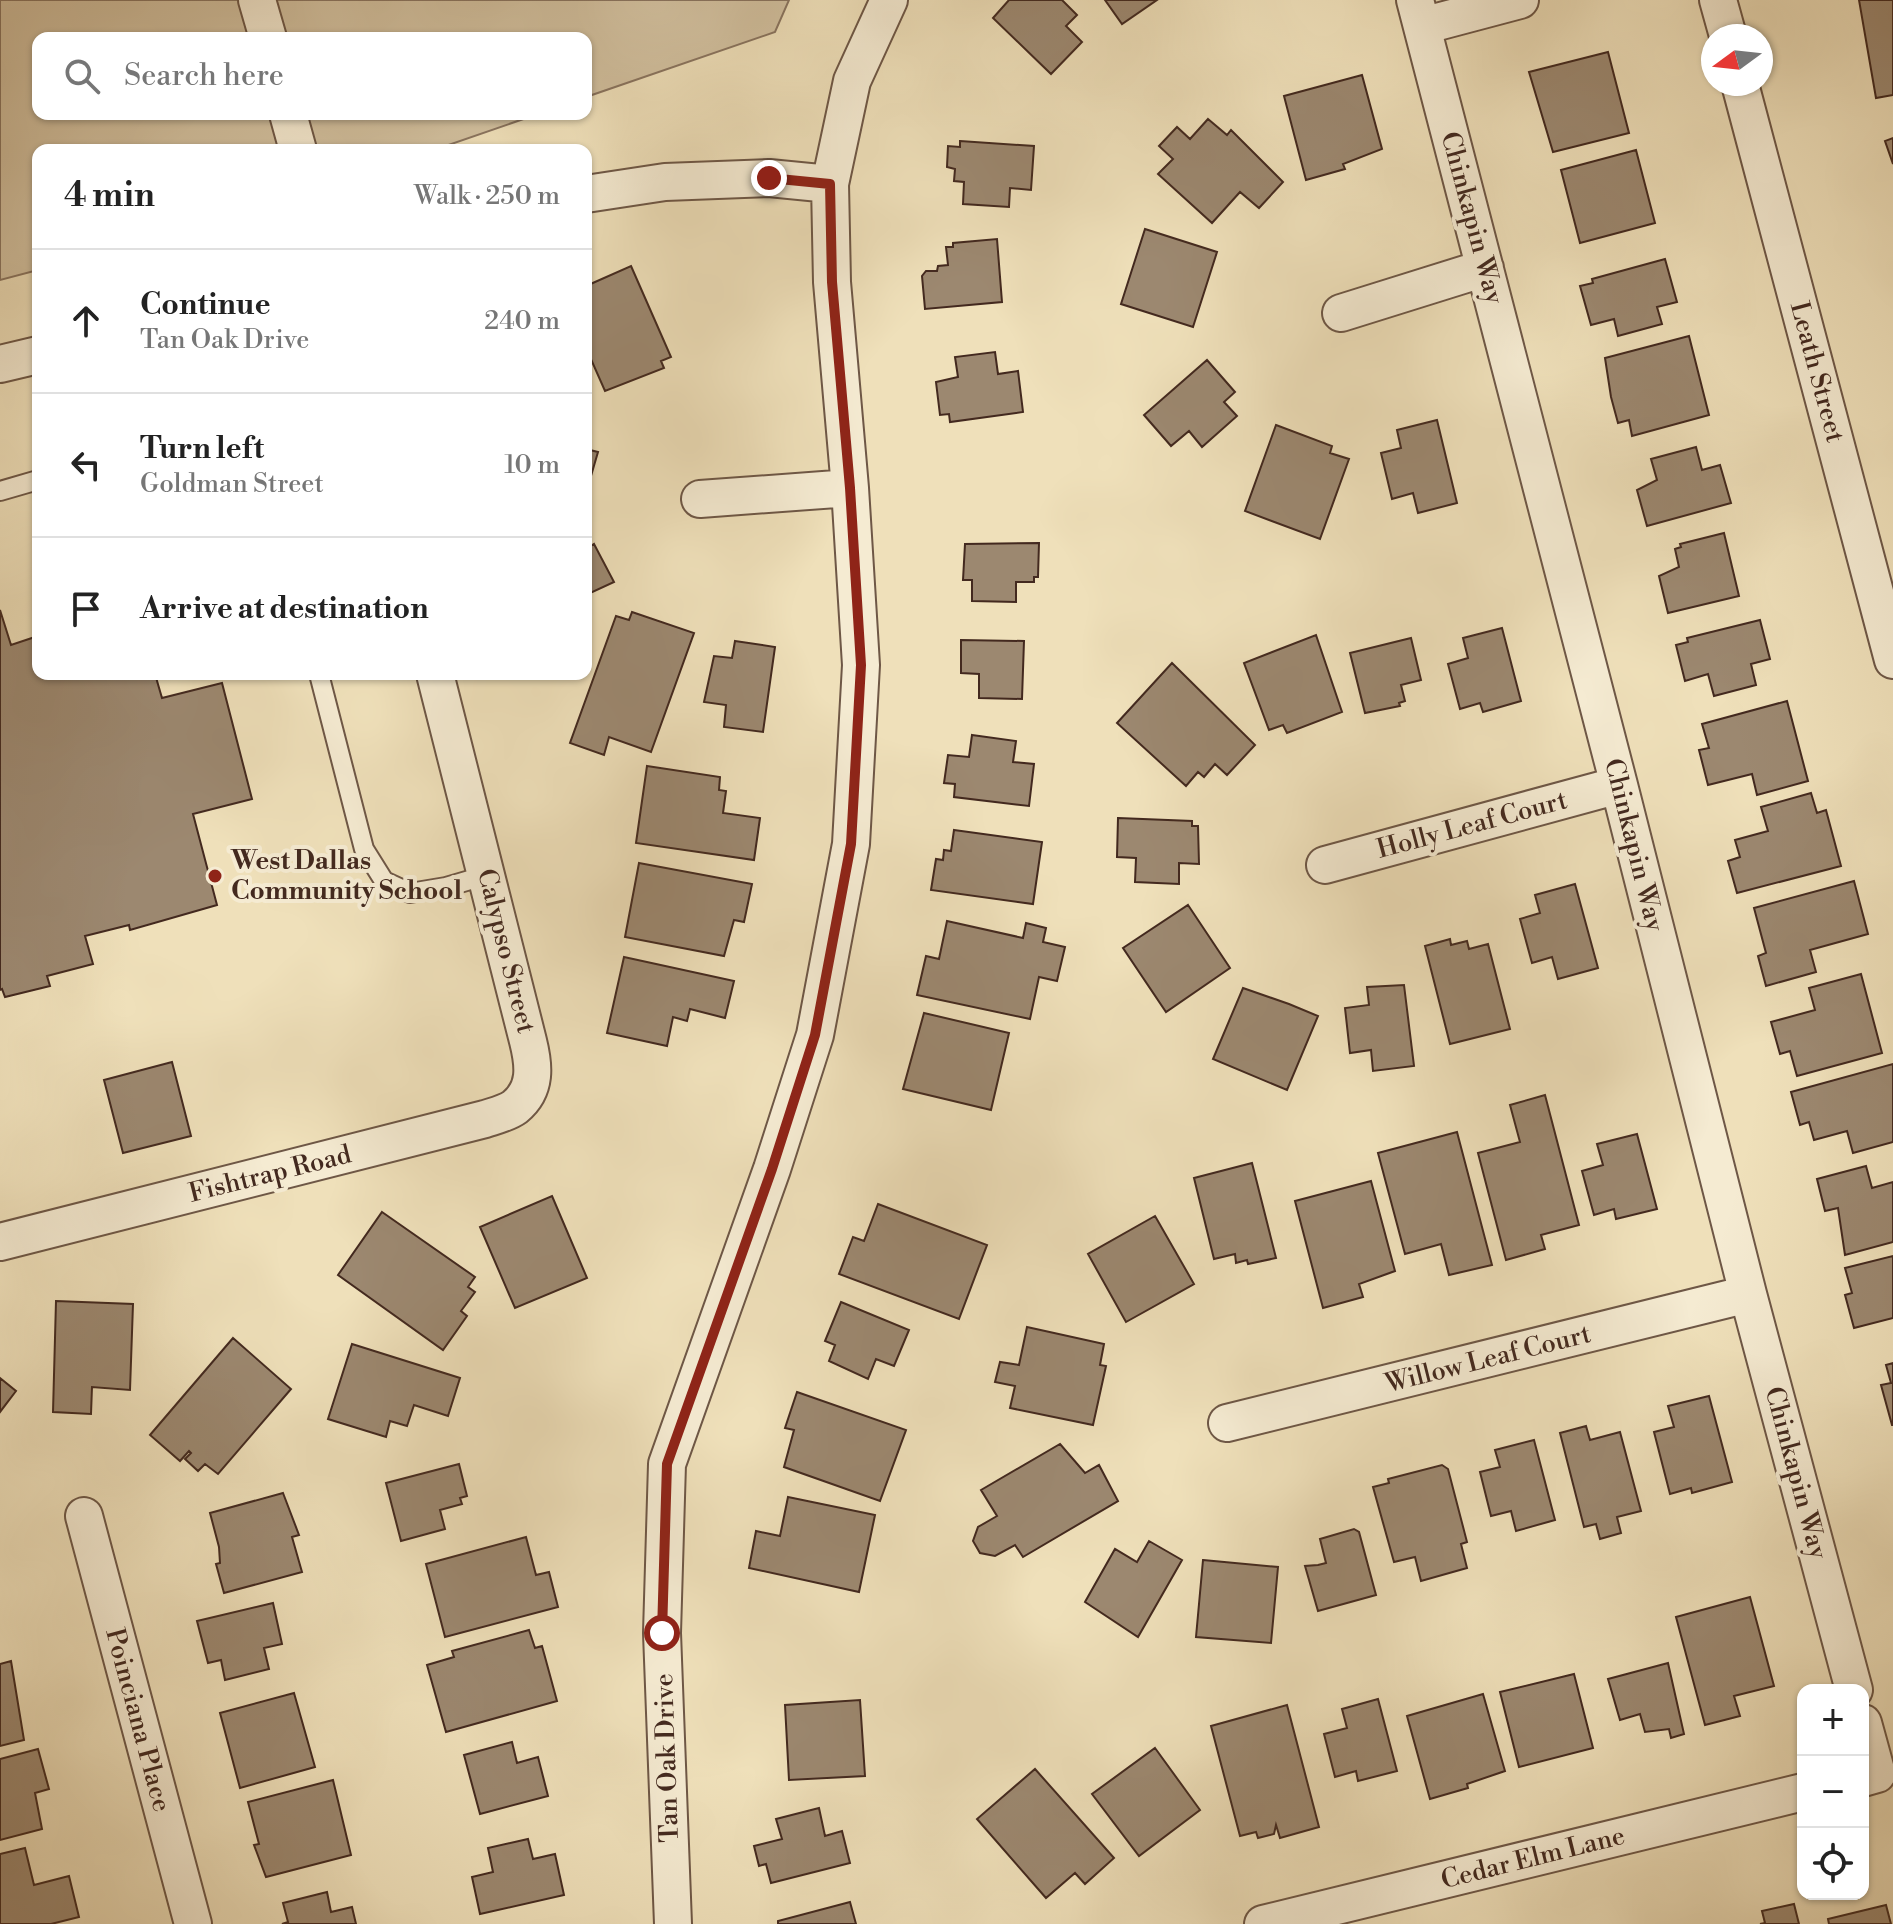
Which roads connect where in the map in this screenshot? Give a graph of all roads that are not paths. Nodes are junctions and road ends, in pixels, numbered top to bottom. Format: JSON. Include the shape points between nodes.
{"nodes":[{"id":1,"x":257,"y":0,"type":"edge"},
{"id":2,"x":889,"y":0,"type":"edge"},
{"id":3,"x":1520,"y":0,"type":"edge"},
{"id":4,"x":1718,"y":0,"type":"edge"},
{"id":5,"x":1419,"y":13,"type":"edge"},
{"id":6,"x":1725,"y":24,"type":"edge"},
{"id":7,"x":266,"y":32,"type":"edge"},
{"id":8,"x":1743,"y":96,"type":"edge"},
{"id":9,"x":290,"y":120,"type":"edge"},
{"id":10,"x":296,"y":144,"type":"edge"},
{"id":11,"x":830,"y":184,"type":"junction"},
{"id":12,"x":592,"y":193,"type":"edge"},
{"id":13,"x":1485,"y":268,"type":"junction"},
{"id":14,"x":1341,"y":313,"type":"dead end"},
{"id":15,"x":32,"y":356,"type":"edge"},
{"id":16,"x":0,"y":364,"type":"edge"},
{"id":17,"x":32,"y":482,"type":"edge"},
{"id":18,"x":850,"y":488,"type":"junction"},
{"id":19,"x":0,"y":491,"type":"edge"},
{"id":20,"x":700,"y":499,"type":"dead end"},
{"id":21,"x":1893,"y":660,"type":"edge"},
{"id":22,"x":321,"y":680,"type":"edge"},
{"id":23,"x":437,"y":680,"type":"edge"},
{"id":24,"x":1619,"y":785,"type":"junction"},
{"id":25,"x":1325,"y":865,"type":"dead end"},
{"id":26,"x":487,"y":875,"type":"junction"},
{"id":27,"x":531,"y":1089,"type":"joint"},
{"id":28,"x":0,"y":1242,"type":"edge"},
{"id":29,"x":1748,"y":1294,"type":"junction"},
{"id":30,"x":1227,"y":1423,"type":"dead end"},
{"id":31,"x":84,"y":1516,"type":"dead end"},
{"id":32,"x":1852,"y":1684,"type":"edge"},
{"id":33,"x":1867,"y":1756,"type":"edge"},
{"id":34,"x":1870,"y":1776,"type":"edge"},
{"id":35,"x":1797,"y":1793,"type":"edge"},
{"id":36,"x":193,"y":1924,"type":"edge"},
{"id":37,"x":673,"y":1924,"type":"edge"},
{"id":38,"x":1263,"y":1924,"type":"edge"}],
"edges":[{"from":1,"to":7,"type":"street"},
{"from":2,"to":11,"type":"street","name":"Tan Oak Drive","via":[[852,81]]},
{"from":3,"to":5,"type":"street"},
{"from":4,"to":6,"type":"street"},
{"from":5,"to":13,"type":"street","name":"Chinkapin Way"},
{"from":8,"to":21,"type":"street","name":"Leath Street"},
{"from":9,"to":10,"type":"street"},
{"from":11,"to":12,"type":"street","via":[[769,178],[680,181]]},
{"from":11,"to":18,"type":"street","name":"Tan Oak Drive","via":[[832,282]]},
{"from":13,"to":14,"type":"street"},
{"from":13,"to":24,"type":"street","name":"Chinkapin Way"},
{"from":15,"to":16,"type":"street"},
{"from":17,"to":19,"type":"lane"},
{"from":18,"to":20,"type":"street"},
{"from":18,"to":37,"type":"street","name":"Tan Oak Drive","via":[[861,665],[851,844],[815,1035],[667,1464],[662,1633]]},
{"from":22,"to":26,"type":"lane","via":[[364,849],[384,881],[410,893]]},
{"from":23,"to":26,"type":"street","name":"Calypso Street"},
{"from":24,"to":25,"type":"street","name":"Holly Leaf Court"},
{"from":24,"to":29,"type":"street","name":"Chinkapin Way"},
{"from":26,"to":27,"type":"street","name":"Calypso Street","via":[[534,1065]]},
{"from":27,"to":28,"type":"street","name":"Fishtrap Road","via":[[514,1108],[485,1119]]},
{"from":29,"to":30,"type":"street","name":"Willow Leaf Court"},
{"from":29,"to":32,"type":"street","name":"Chinkapin Way"},
{"from":31,"to":36,"type":"street","name":"Poinciana Place"},
{"from":33,"to":34,"type":"street"},
{"from":35,"to":38,"type":"street","name":"Cedar Elm Lane"}]}
